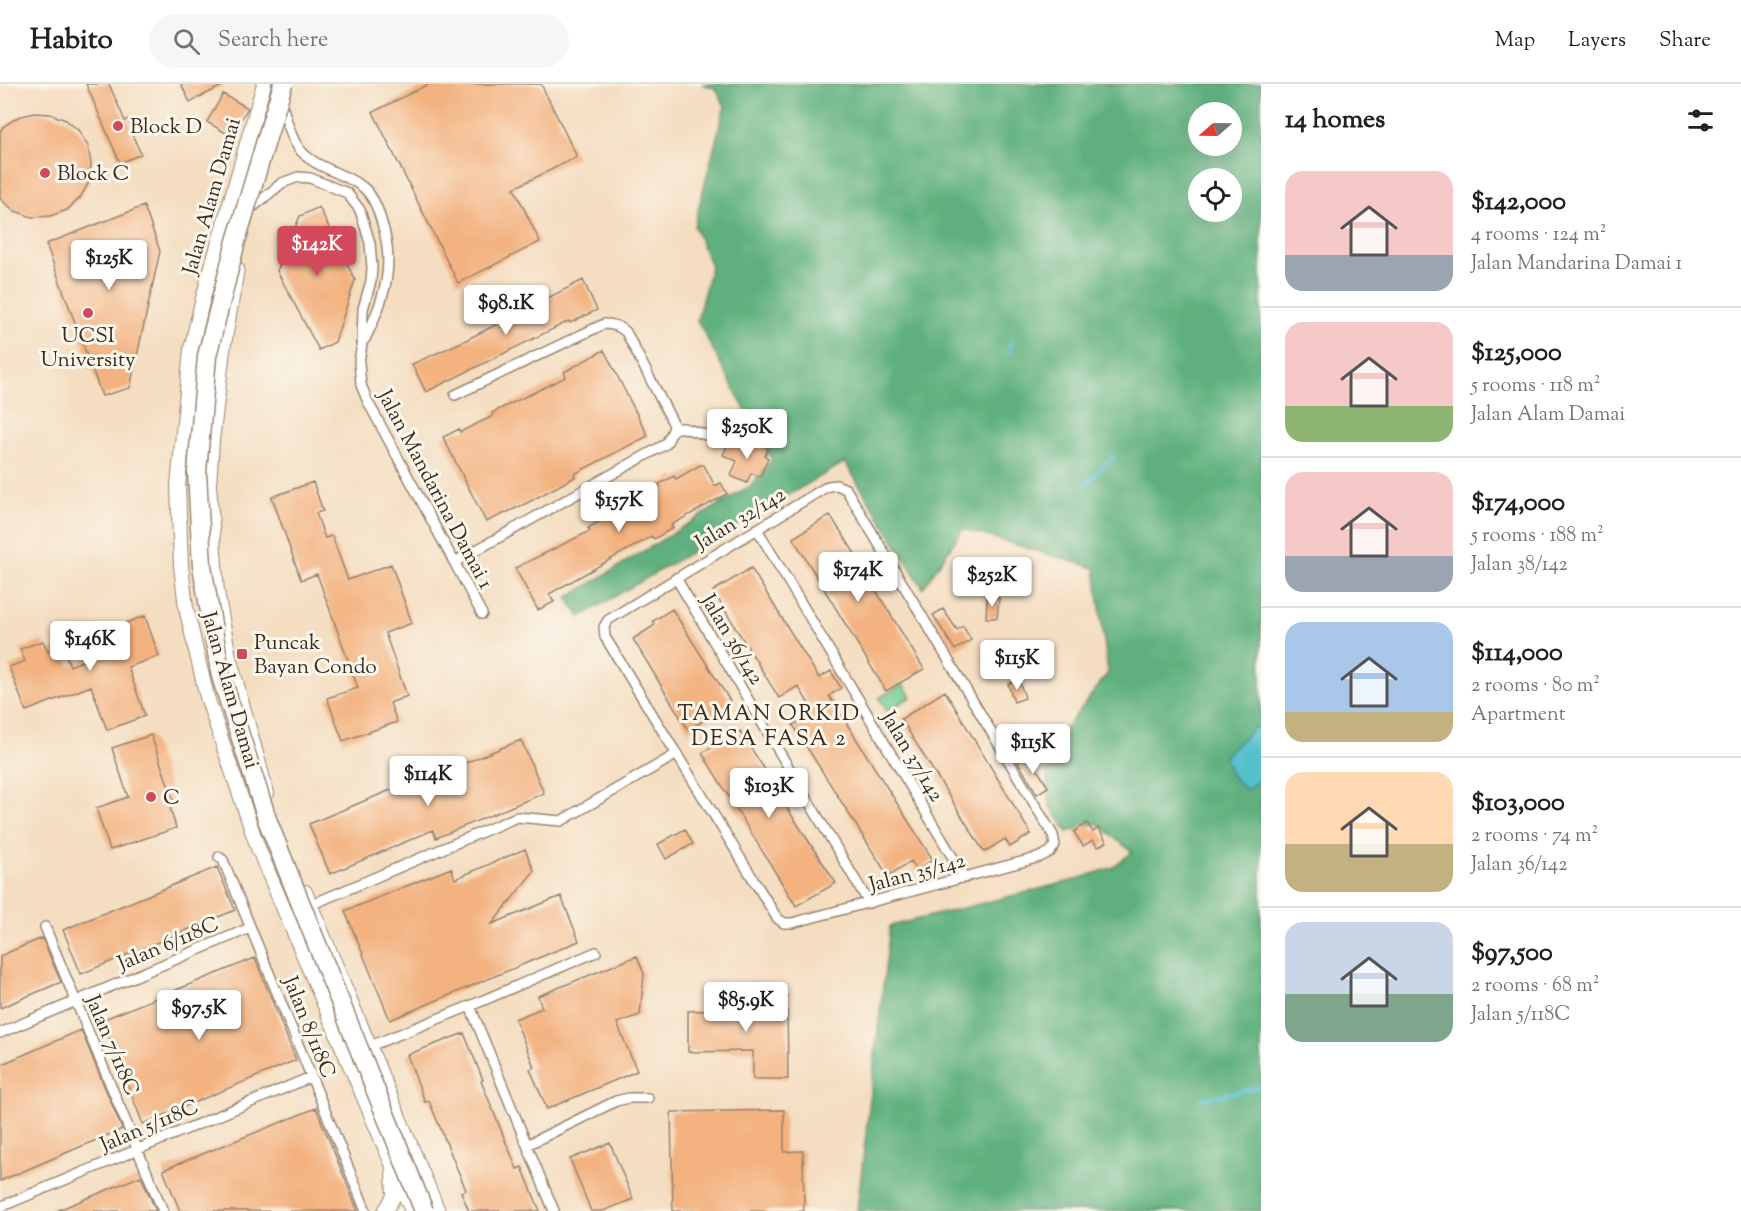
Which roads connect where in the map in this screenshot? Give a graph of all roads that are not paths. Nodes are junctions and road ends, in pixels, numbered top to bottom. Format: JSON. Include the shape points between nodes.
{"nodes":[{"id":1,"x":264,"y":84,"type":"edge"},
{"id":2,"x":281,"y":84,"type":"edge"},
{"id":3,"x":290,"y":84,"type":"edge"},
{"id":4,"x":283,"y":108,"type":"junction"},
{"id":5,"x":254,"y":206,"type":"junction"},
{"id":6,"x":384,"y":229,"type":"junction"},
{"id":7,"x":368,"y":232,"type":"junction"},
{"id":8,"x":371,"y":255,"type":"junction"},
{"id":9,"x":388,"y":255,"type":"junction"},
{"id":10,"x":362,"y":344,"type":"junction"},
{"id":11,"x":455,"y":395,"type":"dead end"},
{"id":12,"x":674,"y":428,"type":"junction"},
{"id":13,"x":709,"y":436,"type":"dead end"},
{"id":14,"x":757,"y":529,"type":"junction"},
{"id":15,"x":455,"y":562,"type":"junction"},
{"id":16,"x":676,"y":578,"type":"junction"},
{"id":17,"x":482,"y":614,"type":"dead end"},
{"id":18,"x":676,"y":754,"type":"junction"},
{"id":19,"x":1055,"y":845,"type":"joint"},
{"id":20,"x":219,"y":857,"type":"dead end"},
{"id":21,"x":965,"y":878,"type":"junction"},
{"id":22,"x":869,"y":903,"type":"junction"},
{"id":23,"x":311,"y":905,"type":"junction"},
{"id":24,"x":287,"y":915,"type":"junction"},
{"id":25,"x":45,"y":927,"type":"dead end"},
{"id":26,"x":250,"y":928,"type":"junction"},
{"id":27,"x":596,"y":952,"type":"dead end"},
{"id":28,"x":75,"y":1001,"type":"junction"},
{"id":29,"x":470,"y":1006,"type":"junction"},
{"id":30,"x":0,"y":1033,"type":"edge"},
{"id":31,"x":370,"y":1046,"type":"junction"},
{"id":32,"x":311,"y":1077,"type":"junction"},
{"id":33,"x":648,"y":1098,"type":"dead end"},
{"id":34,"x":527,"y":1145,"type":"junction"},
{"id":35,"x":137,"y":1149,"type":"junction"},
{"id":36,"x":393,"y":1165,"type":"junction"},
{"id":37,"x":0,"y":1207,"type":"edge"},
{"id":38,"x":420,"y":1209,"type":"edge"},
{"id":39,"x":163,"y":1211,"type":"edge"},
{"id":40,"x":366,"y":1211,"type":"edge"},
{"id":41,"x":385,"y":1211,"type":"edge"},
{"id":42,"x":554,"y":1211,"type":"edge"}],
"edges":[{"from":1,"to":24,"type":"main road","name":"Jalan Alam Damai","via":[[191,349],[178,520],[186,608],[207,697],[258,848]]},
{"from":2,"to":38,"type":"highway","bridge":true,"via":[[233,238],[202,356],[192,474],[199,567],[218,677],[263,823]]},
{"from":3,"to":4,"type":"main road","name":"Jalan Alam Damai"},
{"from":4,"to":5,"type":"main road","name":"Jalan Alam Damai"},
{"from":4,"to":6,"type":"street","name":"Jalan Mandarina Damai 1","via":[[298,147],[308,158],[365,189],[377,207]]},
{"from":5,"to":7,"type":"street","name":"Jalan Mandarina Damai 1","via":[[282,183],[298,177],[310,178],[347,193],[360,210]]},
{"from":5,"to":23,"type":"main road","name":"Jalan Alam Damai","via":[[240,251],[212,441],[209,485],[217,592],[236,687],[272,808]]},
{"from":6,"to":7,"type":"street"},
{"from":6,"to":9,"type":"street","name":"Jalan Mandarina Damai 1"},
{"from":7,"to":8,"type":"street","name":"Jalan Mandarina Damai 1"},
{"from":8,"to":9,"type":"street"},
{"from":8,"to":10,"type":"street","name":"Jalan Mandarina Damai 1"},
{"from":9,"to":10,"type":"street","name":"Jalan Mandarina Damai 1","via":[[387,284]]},
{"from":10,"to":15,"type":"street","name":"Jalan Mandarina Damai 1","via":[[358,362],[368,402]]},
{"from":11,"to":12,"type":"street","via":[[609,324],[626,332]]},
{"from":12,"to":13,"type":"street"},
{"from":12,"to":15,"type":"street","via":[[666,444]]},
{"from":14,"to":16,"type":"street","name":"Jalan 32/142"},
{"from":14,"to":19,"type":"street","name":"Jalan 32/142","via":[[828,486],[846,489],[1053,835]]},
{"from":14,"to":21,"type":"street","name":"Jalan 37/142"},
{"from":15,"to":17,"type":"street","name":"Jalan Mandarina Damai 1"},
{"from":16,"to":18,"type":"street","name":"Jalan 32/142","via":[[608,620],[604,627],[605,637]]},
{"from":16,"to":22,"type":"street","name":"Jalan 36/142"},
{"from":18,"to":22,"type":"street","name":"Jalan 35/142","via":[[777,918],[792,923]]},
{"from":18,"to":23,"type":"street","via":[[561,820],[518,817]]},
{"from":19,"to":21,"type":"street","name":"Jalan 35/142","via":[[1040,857]]},
{"from":20,"to":26,"type":"street","name":"Jalan 8/118C"},
{"from":21,"to":22,"type":"street","name":"Jalan 35/142"},
{"from":23,"to":24,"type":"street"},
{"from":23,"to":31,"type":"main road","name":"Jalan Alam Damai"},
{"from":24,"to":36,"type":"main road","name":"Jalan Alam Damai"},
{"from":25,"to":28,"type":"street","name":"Jalan 7/118C"},
{"from":26,"to":28,"type":"street","name":"Jalan 6/118C"},
{"from":26,"to":32,"type":"street","name":"Jalan 8/118C"},
{"from":27,"to":29,"type":"street"},
{"from":28,"to":30,"type":"street","name":"Jalan 6/118C"},
{"from":28,"to":35,"type":"street","name":"Jalan 7/118C"},
{"from":29,"to":31,"type":"street"},
{"from":29,"to":34,"type":"street"},
{"from":31,"to":38,"type":"main road","name":"Jalan Alam Damai"},
{"from":32,"to":35,"type":"street","name":"Jalan 5/118C"},
{"from":32,"to":40,"type":"street","name":"Jalan 8/118C"},
{"from":33,"to":34,"type":"street","via":[[616,1101]]},
{"from":34,"to":42,"type":"street"},
{"from":35,"to":37,"type":"street","name":"Jalan 5/118C"},
{"from":35,"to":39,"type":"street","name":"Jalan 7/118C"},
{"from":36,"to":38,"type":"main road","name":"Jalan Alam Damai"},
{"from":36,"to":41,"type":"main road","via":[[394,1196]]}]}
